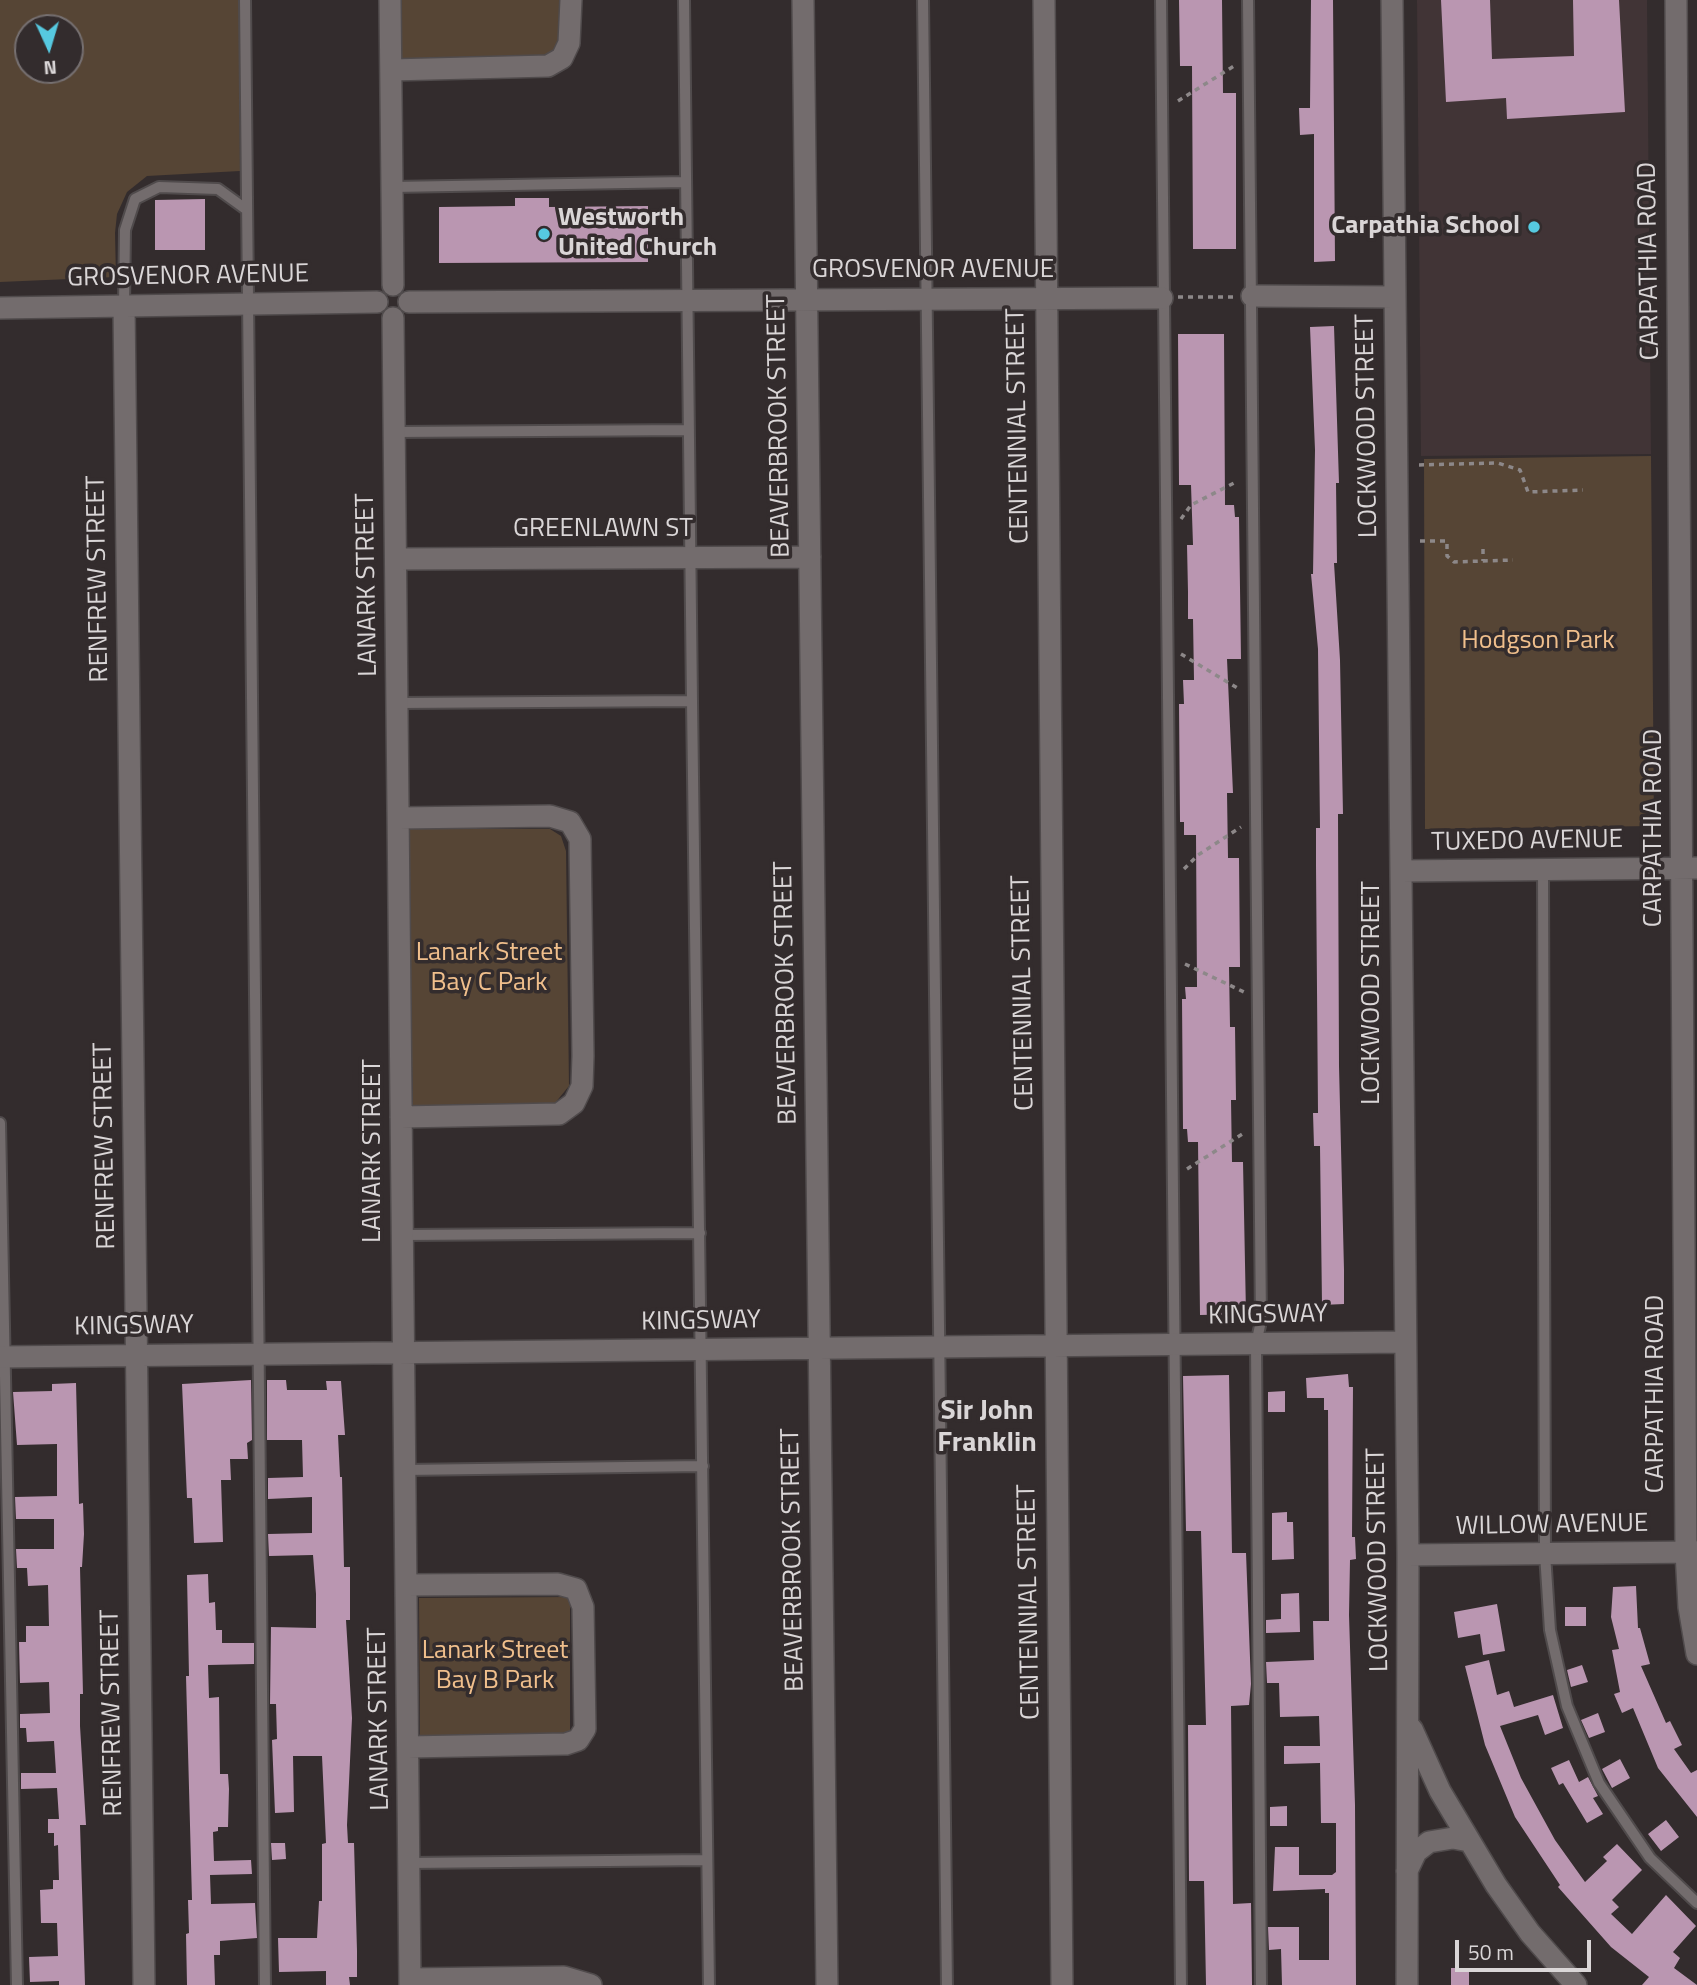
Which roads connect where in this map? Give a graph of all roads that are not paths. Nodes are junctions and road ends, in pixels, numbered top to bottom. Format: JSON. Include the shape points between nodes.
{"nodes":[{"id":1,"x":245,"y":0,"type":"edge"},
{"id":2,"x":390,"y":0,"type":"edge"},
{"id":3,"x":571,"y":0,"type":"edge"},
{"id":4,"x":684,"y":0,"type":"edge"},
{"id":5,"x":803,"y":0,"type":"edge"},
{"id":6,"x":923,"y":0,"type":"edge"},
{"id":7,"x":1044,"y":0,"type":"edge"},
{"id":8,"x":1161,"y":0,"type":"edge"},
{"id":9,"x":1248,"y":0,"type":"edge"},
{"id":10,"x":1392,"y":0,"type":"edge"},
{"id":11,"x":1676,"y":0,"type":"edge"},
{"id":12,"x":391,"y":70,"type":"junction"},
{"id":13,"x":686,"y":182,"type":"junction"},
{"id":14,"x":392,"y":187,"type":"junction"},
{"id":15,"x":247,"y":210,"type":"junction"},
{"id":16,"x":393,"y":285,"type":"junction"},
{"id":17,"x":1252,"y":296,"type":"junction"},
{"id":18,"x":1395,"y":297,"type":"junction"},
{"id":19,"x":1046,"y":298,"type":"junction"},
{"id":20,"x":1162,"y":298,"type":"junction"},
{"id":21,"x":926,"y":299,"type":"junction"},
{"id":22,"x":688,"y":300,"type":"junction"},
{"id":23,"x":807,"y":300,"type":"junction"},
{"id":24,"x":377,"y":302,"type":"junction"},
{"id":25,"x":409,"y":302,"type":"junction"},
{"id":26,"x":248,"y":304,"type":"junction"},
{"id":27,"x":124,"y":306,"type":"junction"},
{"id":28,"x":0,"y":308,"type":"edge"},
{"id":29,"x":393,"y":318,"type":"junction"},
{"id":30,"x":689,"y":430,"type":"junction"},
{"id":31,"x":395,"y":432,"type":"junction"},
{"id":32,"x":810,"y":557,"type":"junction"},
{"id":33,"x":690,"y":558,"type":"junction"},
{"id":34,"x":396,"y":559,"type":"junction"},
{"id":35,"x":692,"y":701,"type":"junction"},
{"id":36,"x":398,"y":703,"type":"junction"},
{"id":37,"x":399,"y":818,"type":"junction"},
{"id":38,"x":1690,"y":868,"type":"edge"},
{"id":39,"x":1543,"y":870,"type":"junction"},
{"id":40,"x":1401,"y":871,"type":"junction"},
{"id":41,"x":401,"y":1117,"type":"junction"},
{"id":42,"x":0,"y":1123,"type":"edge"},
{"id":43,"x":700,"y":1233,"type":"junction"},
{"id":44,"x":402,"y":1235,"type":"junction"},
{"id":45,"x":1403,"y":1342,"type":"junction"},
{"id":46,"x":1256,"y":1345,"type":"junction"},
{"id":47,"x":1176,"y":1346,"type":"junction"},
{"id":48,"x":1055,"y":1347,"type":"junction"},
{"id":49,"x":939,"y":1348,"type":"junction"},
{"id":50,"x":819,"y":1349,"type":"junction"},
{"id":51,"x":702,"y":1350,"type":"junction"},
{"id":52,"x":136,"y":1354,"type":"junction"},
{"id":53,"x":260,"y":1354,"type":"junction"},
{"id":54,"x":403,"y":1354,"type":"junction"},
{"id":55,"x":2,"y":1357,"type":"edge"},
{"id":56,"x":703,"y":1466,"type":"junction"},
{"id":57,"x":404,"y":1470,"type":"junction"},
{"id":58,"x":1691,"y":1552,"type":"edge"},
{"id":59,"x":1545,"y":1554,"type":"junction"},
{"id":60,"x":1408,"y":1555,"type":"junction"},
{"id":61,"x":406,"y":1585,"type":"junction"},
{"id":62,"x":1697,"y":1654,"type":"edge"},
{"id":63,"x":1408,"y":1719,"type":"junction"},
{"id":64,"x":408,"y":1747,"type":"junction"},
{"id":65,"x":1469,"y":1841,"type":"junction"},
{"id":66,"x":707,"y":1860,"type":"junction"},
{"id":67,"x":409,"y":1863,"type":"junction"},
{"id":68,"x":1406,"y":1874,"type":"junction"},
{"id":69,"x":1697,"y":1903,"type":"edge"},
{"id":70,"x":410,"y":1982,"type":"edge"},
{"id":71,"x":17,"y":1985,"type":"edge"},
{"id":72,"x":144,"y":1985,"type":"edge"},
{"id":73,"x":265,"y":1985,"type":"edge"},
{"id":74,"x":591,"y":1985,"type":"edge"},
{"id":75,"x":709,"y":1985,"type":"edge"},
{"id":76,"x":827,"y":1985,"type":"edge"},
{"id":77,"x":947,"y":1985,"type":"edge"},
{"id":78,"x":1062,"y":1985,"type":"edge"},
{"id":79,"x":1181,"y":1985,"type":"edge"},
{"id":80,"x":1261,"y":1985,"type":"edge"},
{"id":81,"x":1407,"y":1985,"type":"edge"},
{"id":82,"x":1576,"y":1985,"type":"edge"}],
"edges":[{"from":1,"to":15,"type":"lane"},
{"from":2,"to":12,"type":"street"},
{"from":3,"to":12,"type":"street","via":[[569,43],[562,58],[548,66]]},
{"from":4,"to":13,"type":"lane"},
{"from":5,"to":23,"type":"street","name":"BEAVERBROOK STREET"},
{"from":6,"to":21,"type":"lane"},
{"from":7,"to":19,"type":"street","name":"CENTENNIAL STREET"},
{"from":8,"to":20,"type":"lane"},
{"from":9,"to":17,"type":"lane"},
{"from":10,"to":18,"type":"street","name":"LOCKWOOD STREET"},
{"from":11,"to":38,"type":"street","name":"CARPATHIA ROAD"},
{"from":12,"to":14,"type":"street"},
{"from":13,"to":14,"type":"lane"},
{"from":13,"to":22,"type":"lane"},
{"from":14,"to":16,"type":"street"},
{"from":15,"to":26,"type":"lane"},
{"from":15,"to":27,"type":"lane","via":[[218,189],[159,187],[135,198],[125,230]]},
{"from":16,"to":24,"type":"street","via":[[383,288]]},
{"from":16,"to":25,"type":"street","via":[[403,288]]},
{"from":17,"to":18,"type":"street"},
{"from":17,"to":46,"type":"lane","via":[[1261,1321]]},
{"from":18,"to":40,"type":"street","name":"LOCKWOOD STREET"},
{"from":19,"to":20,"type":"street","name":"GROSVENOR AVENUE"},
{"from":19,"to":21,"type":"street","name":"GROSVENOR AVENUE"},
{"from":19,"to":48,"type":"street","name":"CENTENNIAL STREET"},
{"from":20,"to":47,"type":"lane"},
{"from":21,"to":23,"type":"street","name":"GROSVENOR AVENUE"},
{"from":21,"to":49,"type":"lane"},
{"from":22,"to":23,"type":"street","name":"GROSVENOR AVENUE"},
{"from":22,"to":25,"type":"street","name":"GROSVENOR AVENUE"},
{"from":22,"to":30,"type":"lane"},
{"from":23,"to":32,"type":"street","name":"BEAVERBROOK STREET"},
{"from":24,"to":26,"type":"street","name":"GROSVENOR AVENUE"},
{"from":24,"to":29,"type":"street","via":[[384,315]]},
{"from":25,"to":29,"type":"street","via":[[406,311]]},
{"from":26,"to":27,"type":"street","name":"GROSVENOR AVENUE"},
{"from":26,"to":53,"type":"lane"},
{"from":27,"to":28,"type":"street","name":"GROSVENOR AVENUE"},
{"from":27,"to":52,"type":"street","name":"RENFREW STREET"},
{"from":29,"to":31,"type":"street","name":"LANARK STREET"},
{"from":30,"to":31,"type":"lane"},
{"from":30,"to":33,"type":"lane"},
{"from":31,"to":34,"type":"street","name":"LANARK STREET"},
{"from":32,"to":33,"type":"street","name":"GREENLAWN ST"},
{"from":32,"to":50,"type":"street","name":"BEAVERBROOK STREET"},
{"from":33,"to":34,"type":"street","name":"GREENLAWN ST"},
{"from":33,"to":35,"type":"lane"},
{"from":34,"to":36,"type":"street","name":"LANARK STREET"},
{"from":35,"to":36,"type":"lane"},
{"from":35,"to":43,"type":"lane"},
{"from":36,"to":37,"type":"street","name":"LANARK STREET"},
{"from":37,"to":41,"type":"street","name":"LANARK STREET"},
{"from":37,"to":41,"type":"street","via":[[550,816],[570,822],[580,839],[583,1042],[582,1086],[574,1102],[559,1114]]},
{"from":38,"to":39,"type":"street","name":"TUXEDO AVENUE"},
{"from":38,"to":58,"type":"street","name":"CARPATHIA ROAD"},
{"from":39,"to":40,"type":"street","name":"TUXEDO AVENUE"},
{"from":39,"to":59,"type":"lane"},
{"from":40,"to":45,"type":"street","name":"LOCKWOOD STREET"},
{"from":41,"to":44,"type":"street","name":"LANARK STREET"},
{"from":42,"to":55,"type":"lane"},
{"from":43,"to":44,"type":"lane"},
{"from":43,"to":51,"type":"lane"},
{"from":44,"to":54,"type":"street","name":"LANARK STREET"},
{"from":45,"to":46,"type":"street","name":"KINGSWAY"},
{"from":45,"to":60,"type":"street","name":"LOCKWOOD STREET"},
{"from":46,"to":47,"type":"street","name":"KINGSWAY"},
{"from":46,"to":80,"type":"lane"},
{"from":47,"to":48,"type":"street","name":"KINGSWAY"},
{"from":47,"to":79,"type":"lane"},
{"from":48,"to":49,"type":"street","name":"KINGSWAY"},
{"from":48,"to":78,"type":"street","name":"CENTENNIAL STREET"},
{"from":49,"to":50,"type":"street","name":"KINGSWAY"},
{"from":49,"to":77,"type":"lane"},
{"from":50,"to":51,"type":"street","name":"KINGSWAY"},
{"from":50,"to":76,"type":"street","name":"BEAVERBROOK STREET"},
{"from":51,"to":54,"type":"street","name":"KINGSWAY"},
{"from":51,"to":56,"type":"lane"},
{"from":52,"to":53,"type":"street","name":"KINGSWAY"},
{"from":52,"to":55,"type":"street","name":"KINGSWAY"},
{"from":52,"to":72,"type":"street","name":"RENFREW STREET"},
{"from":53,"to":54,"type":"street","name":"KINGSWAY"},
{"from":53,"to":73,"type":"lane"},
{"from":54,"to":57,"type":"street","name":"LANARK STREET"},
{"from":55,"to":71,"type":"lane"},
{"from":56,"to":57,"type":"lane"},
{"from":56,"to":66,"type":"lane"},
{"from":57,"to":61,"type":"street","name":"LANARK STREET"},
{"from":58,"to":59,"type":"street","name":"WILLOW AVENUE"},
{"from":58,"to":62,"type":"street","name":"CARPATHIA ROAD","via":[[1689,1608]]},
{"from":59,"to":60,"type":"street","name":"WILLOW AVENUE"},
{"from":59,"to":69,"type":"lane","via":[[1555,1664],[1578,1737],[1599,1783],[1630,1832]]},
{"from":60,"to":63,"type":"street","name":"LOCKWOOD STREET"},
{"from":61,"to":64,"type":"street","name":"LANARK STREET"},
{"from":61,"to":64,"type":"street","via":[[558,1584],[576,1589],[583,1607],[585,1729],[579,1740],[566,1744]]},
{"from":63,"to":65,"type":"street","via":[[1429,1770]]},
{"from":63,"to":68,"type":"street","name":"LOCKWOOD STREET"},
{"from":64,"to":67,"type":"street","name":"LANARK STREET"},
{"from":65,"to":68,"type":"street","via":[[1429,1842],[1416,1852]]},
{"from":65,"to":82,"type":"street","via":[[1510,1906]]},
{"from":66,"to":67,"type":"lane"},
{"from":66,"to":75,"type":"lane"},
{"from":67,"to":70,"type":"street","name":"LANARK STREET"},
{"from":68,"to":81,"type":"street","name":"LOCKWOOD STREET"},
{"from":70,"to":74,"type":"street","via":[[564,1977]]}]}
